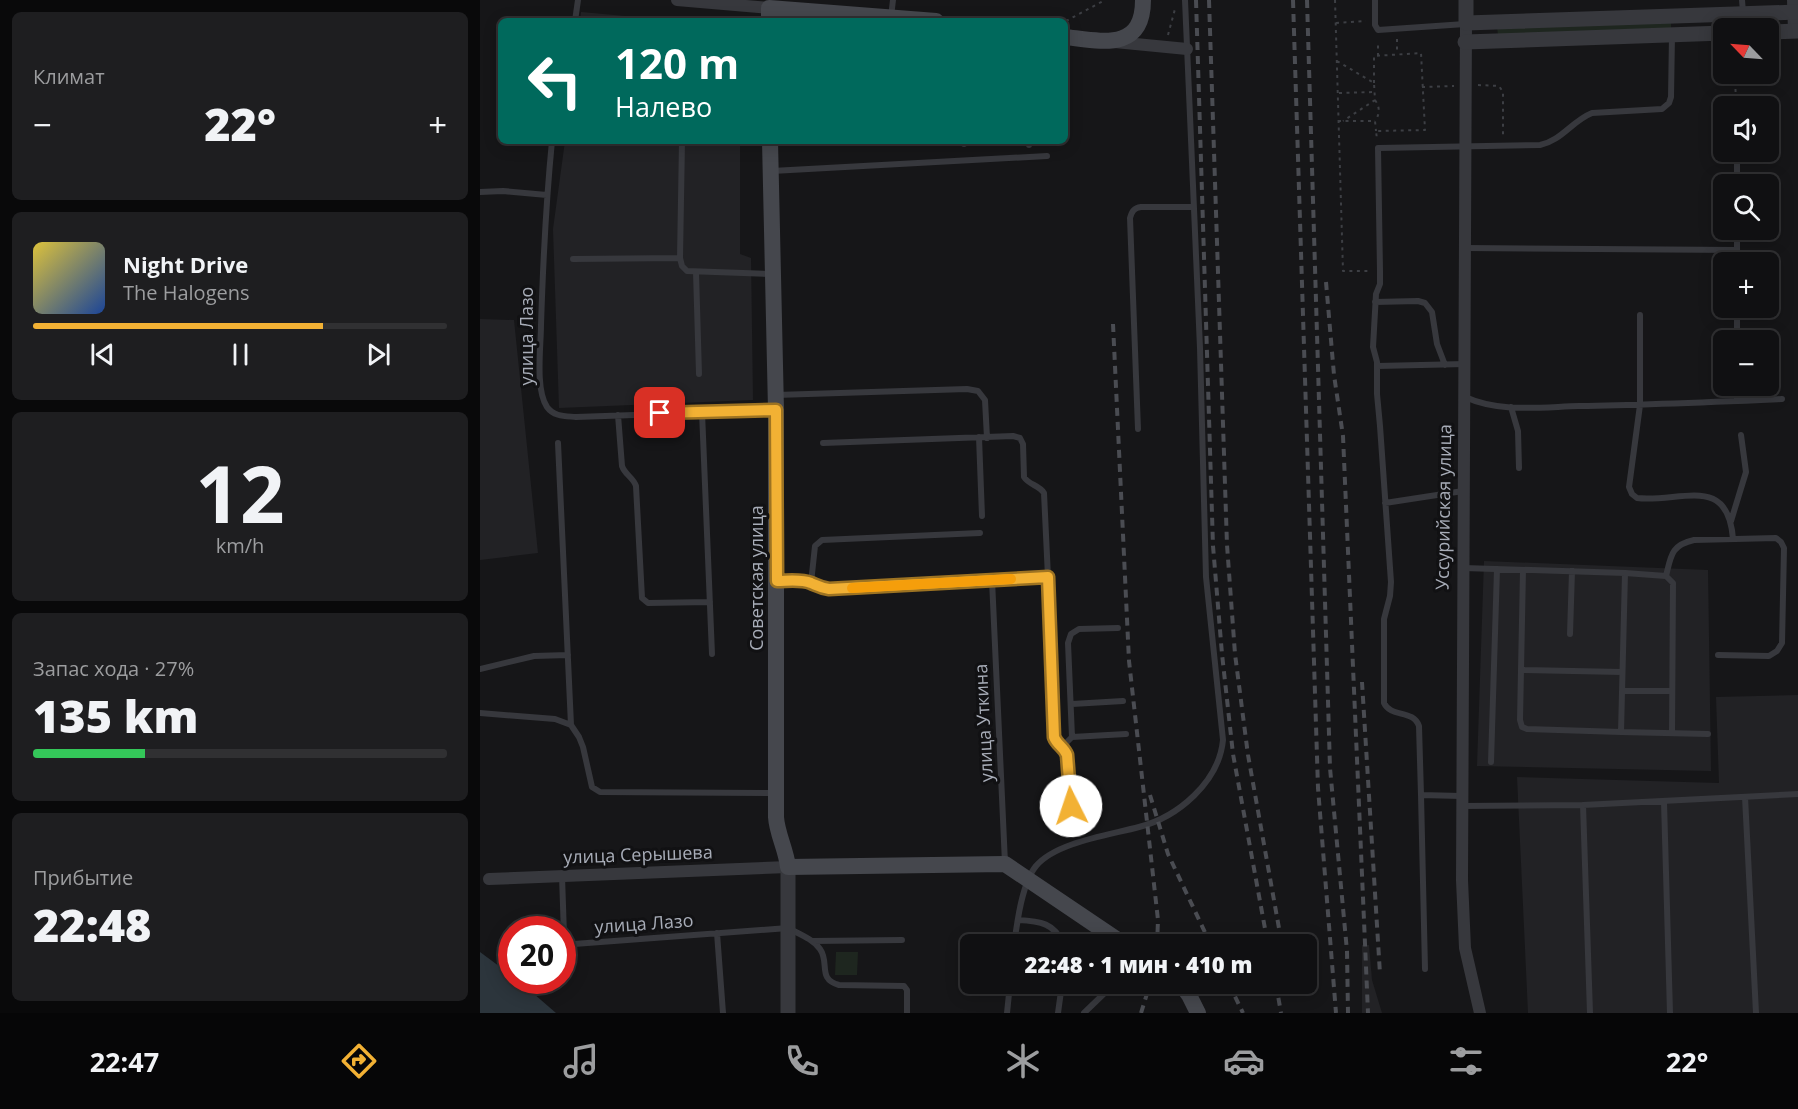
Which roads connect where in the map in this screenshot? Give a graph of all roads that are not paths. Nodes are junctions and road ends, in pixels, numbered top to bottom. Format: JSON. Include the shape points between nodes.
{"nodes":[{"id":1,"x":578,"y":0,"type":"edge"},
{"id":2,"x":677,"y":0,"type":"edge"},
{"id":3,"x":893,"y":0,"type":"edge"},
{"id":4,"x":1143,"y":0,"type":"edge"},
{"id":5,"x":1185,"y":0,"type":"edge"},
{"id":6,"x":1374,"y":0,"type":"edge"},
{"id":7,"x":1466,"y":0,"type":"edge"},
{"id":8,"x":1742,"y":6,"type":"edge"},
{"id":9,"x":1795,"y":8,"type":"edge"},
{"id":10,"x":769,"y":10,"type":"edge"},
{"id":11,"x":575,"y":18,"type":"edge"},
{"id":12,"x":891,"y":18,"type":"joint"},
{"id":13,"x":1466,"y":24,"type":"junction"},
{"id":14,"x":1796,"y":31,"type":"edge"},
{"id":15,"x":1779,"y":32,"type":"edge"},
{"id":16,"x":1713,"y":33,"type":"edge"},
{"id":17,"x":1672,"y":34,"type":"junction"},
{"id":18,"x":1068,"y":37,"type":"edge"},
{"id":19,"x":1111,"y":42,"type":"junction"},
{"id":20,"x":1465,"y":42,"type":"junction"},
{"id":21,"x":1187,"y":49,"type":"junction"},
{"id":22,"x":552,"y":144,"type":"edge"},
{"id":23,"x":682,"y":144,"type":"edge"},
{"id":24,"x":770,"y":144,"type":"edge"},
{"id":25,"x":1465,"y":145,"type":"junction"},
{"id":26,"x":1047,"y":156,"type":"dead end"},
{"id":27,"x":771,"y":171,"type":"junction"},
{"id":28,"x":480,"y":192,"type":"edge"},
{"id":29,"x":547,"y":195,"type":"junction"},
{"id":30,"x":1193,"y":207,"type":"junction"},
{"id":31,"x":1737,"y":240,"type":"edge"},
{"id":32,"x":1465,"y":248,"type":"junction"},
{"id":33,"x":1737,"y":250,"type":"joint"},
{"id":34,"x":680,"y":258,"type":"junction"},
{"id":35,"x":573,"y":259,"type":"dead end"},
{"id":36,"x":696,"y":272,"type":"junction"},
{"id":37,"x":773,"y":274,"type":"junction"},
{"id":38,"x":1375,"y":302,"type":"junction"},
{"id":39,"x":1640,"y":315,"type":"dead end"},
{"id":40,"x":1465,"y":364,"type":"junction"},
{"id":41,"x":1445,"y":365,"type":"junction"},
{"id":42,"x":1377,"y":366,"type":"junction"},
{"id":43,"x":699,"y":374,"type":"dead end"},
{"id":44,"x":1737,"y":396,"type":"edge"},
{"id":45,"x":1465,"y":397,"type":"junction"},
{"id":46,"x":1782,"y":399,"type":"dead end"},
{"id":47,"x":1737,"y":401,"type":"junction"},
{"id":48,"x":776,"y":402,"type":"junction"},
{"id":49,"x":1640,"y":405,"type":"junction"},
{"id":50,"x":1511,"y":407,"type":"junction"},
{"id":51,"x":702,"y":412,"type":"junction"},
{"id":52,"x":618,"y":415,"type":"junction"},
{"id":53,"x":1138,"y":429,"type":"dead end"},
{"id":54,"x":1741,"y":435,"type":"dead end"},
{"id":55,"x":979,"y":437,"type":"junction"},
{"id":56,"x":987,"y":438,"type":"junction"},
{"id":57,"x":823,"y":443,"type":"dead end"},
{"id":58,"x":558,"y":444,"type":"dead end"},
{"id":59,"x":1519,"y":468,"type":"dead end"},
{"id":60,"x":1463,"y":491,"type":"junction"},
{"id":61,"x":1385,"y":503,"type":"junction"},
{"id":62,"x":982,"y":516,"type":"dead end"},
{"id":63,"x":1731,"y":521,"type":"junction"},
{"id":64,"x":980,"y":533,"type":"dead end"},
{"id":65,"x":1733,"y":539,"type":"junction"},
{"id":66,"x":1463,"y":567,"type":"junction"},
{"id":67,"x":1497,"y":569,"type":"junction"},
{"id":68,"x":1523,"y":570,"type":"junction"},
{"id":69,"x":1572,"y":571,"type":"junction"},
{"id":70,"x":1625,"y":573,"type":"junction"},
{"id":71,"x":1666,"y":576,"type":"junction"},
{"id":72,"x":1048,"y":577,"type":"junction"},
{"id":73,"x":992,"y":580,"type":"junction"},
{"id":74,"x":777,"y":581,"type":"junction"},
{"id":75,"x":811,"y":583,"type":"junction"},
{"id":76,"x":710,"y":602,"type":"junction"},
{"id":77,"x":1118,"y":628,"type":"dead end"},
{"id":78,"x":1570,"y":634,"type":"dead end"},
{"id":79,"x":712,"y":654,"type":"dead end"},
{"id":80,"x":568,"y":655,"type":"junction"},
{"id":81,"x":1718,"y":655,"type":"dead end"},
{"id":82,"x":480,"y":669,"type":"edge"},
{"id":83,"x":1521,"y":670,"type":"junction"},
{"id":84,"x":1622,"y":672,"type":"junction"},
{"id":85,"x":1622,"y":691,"type":"junction"},
{"id":86,"x":1672,"y":691,"type":"junction"},
{"id":87,"x":1123,"y":701,"type":"dead end"},
{"id":88,"x":1072,"y":704,"type":"junction"},
{"id":89,"x":480,"y":713,"type":"edge"},
{"id":90,"x":571,"y":725,"type":"junction"},
{"id":91,"x":1621,"y":732,"type":"junction"},
{"id":92,"x":1672,"y":733,"type":"junction"},
{"id":93,"x":1126,"y":734,"type":"dead end"},
{"id":94,"x":1708,"y":735,"type":"dead end"},
{"id":95,"x":1072,"y":737,"type":"junction"},
{"id":96,"x":1065,"y":750,"type":"junction"},
{"id":97,"x":1491,"y":762,"type":"dead end"},
{"id":98,"x":776,"y":793,"type":"junction"},
{"id":99,"x":1798,"y":794,"type":"edge"},
{"id":100,"x":1421,"y":795,"type":"junction"},
{"id":101,"x":1745,"y":797,"type":"junction"},
{"id":102,"x":1461,"y":801,"type":"junction"},
{"id":103,"x":1664,"y":802,"type":"junction"},
{"id":104,"x":1583,"y":805,"type":"junction"},
{"id":105,"x":1071,"y":806,"type":"dead end"},
{"id":106,"x":1005,"y":864,"type":"junction"},
{"id":107,"x":788,"y":867,"type":"junction"},
{"id":108,"x":562,"y":876,"type":"junction"},
{"id":109,"x":489,"y":879,"type":"dead end"},
{"id":110,"x":1028,"y":880,"type":"junction"},
{"id":111,"x":1018,"y":920,"type":"junction"},
{"id":112,"x":788,"y":928,"type":"junction"},
{"id":113,"x":717,"y":933,"type":"junction"},
{"id":114,"x":1016,"y":934,"type":"edge"},
{"id":115,"x":1058,"y":934,"type":"edge"},
{"id":116,"x":1109,"y":934,"type":"edge"},
{"id":117,"x":902,"y":940,"type":"dead end"},
{"id":118,"x":813,"y":941,"type":"junction"},
{"id":119,"x":1425,"y":969,"type":"dead end"},
{"id":120,"x":1009,"y":994,"type":"edge"},
{"id":121,"x":1061,"y":994,"type":"edge"},
{"id":122,"x":1104,"y":994,"type":"edge"},
{"id":123,"x":1188,"y":994,"type":"edge"},
{"id":124,"x":723,"y":1013,"type":"edge"},
{"id":125,"x":788,"y":1013,"type":"edge"},
{"id":126,"x":907,"y":1013,"type":"edge"},
{"id":127,"x":1007,"y":1013,"type":"edge"},
{"id":128,"x":1058,"y":1013,"type":"edge"},
{"id":129,"x":1084,"y":1013,"type":"edge"},
{"id":130,"x":1198,"y":1013,"type":"edge"},
{"id":131,"x":1480,"y":1013,"type":"edge"},
{"id":132,"x":1590,"y":1013,"type":"edge"},
{"id":133,"x":1670,"y":1013,"type":"edge"},
{"id":134,"x":1756,"y":1013,"type":"edge"}],
"edges":[{"from":1,"to":11,"type":"lane"},
{"from":2,"to":10,"type":"street"},
{"from":3,"to":12,"type":"lane"},
{"from":4,"to":19,"type":"main road","via":[[1138,27],[1127,37]]},
{"from":5,"to":21,"type":"lane"},
{"from":6,"to":13,"type":"lane","via":[[1378,30]]},
{"from":7,"to":13,"type":"street","name":"Уссурийская улица"},
{"from":8,"to":9,"type":"street"},
{"from":8,"to":13,"type":"street"},
{"from":9,"to":14,"type":"street"},
{"from":10,"to":12,"type":"main road"},
{"from":13,"to":20,"type":"street","name":"Уссурийская улица"},
{"from":14,"to":15,"type":"street"},
{"from":16,"to":17,"type":"street"},
{"from":17,"to":20,"type":"street"},
{"from":17,"to":25,"type":"lane","via":[[1671,97],[1666,106],[1657,110],[1592,113],[1581,117],[1550,143],[1540,145]]},
{"from":18,"to":19,"type":"main road"},
{"from":19,"to":21,"type":"street"},
{"from":20,"to":25,"type":"street","name":"Уссурийская улица"},
{"from":21,"to":30,"type":"lane"},
{"from":22,"to":29,"type":"lane","name":"улица Лазо"},
{"from":23,"to":34,"type":"lane"},
{"from":24,"to":27,"type":"main road","name":"Советская улица"},
{"from":25,"to":32,"type":"street","name":"Уссурийская улица"},
{"from":25,"to":38,"type":"lane","via":[[1378,148],[1380,271]]},
{"from":26,"to":27,"type":"lane"},
{"from":27,"to":37,"type":"main road","name":"Советская улица"},
{"from":28,"to":29,"type":"lane"},
{"from":29,"to":52,"type":"lane","name":"улица Лазо","via":[[542,396],[560,416]]},
{"from":30,"to":53,"type":"lane","via":[[1135,208],[1130,218]]},
{"from":30,"to":110,"type":"lane","via":[[1206,577],[1223,740],[1220,759],[1192,798],[1147,825],[1052,854]]},
{"from":31,"to":33,"type":"lane"},
{"from":32,"to":33,"type":"lane"},
{"from":32,"to":40,"type":"street","name":"Уссурийская улица"},
{"from":34,"to":35,"type":"lane"},
{"from":34,"to":36,"type":"lane","via":[[687,271]]},
{"from":36,"to":37,"type":"lane"},
{"from":36,"to":43,"type":"lane"},
{"from":37,"to":48,"type":"main road","name":"Советская улица"},
{"from":38,"to":41,"type":"lane","via":[[1425,303]]},
{"from":38,"to":42,"type":"lane","via":[[1373,347]]},
{"from":39,"to":49,"type":"lane"},
{"from":40,"to":41,"type":"lane"},
{"from":40,"to":45,"type":"street","name":"Уссурийская улица"},
{"from":41,"to":42,"type":"lane"},
{"from":42,"to":61,"type":"lane"},
{"from":44,"to":47,"type":"lane"},
{"from":45,"to":50,"type":"lane","via":[[1491,406]]},
{"from":45,"to":60,"type":"street","name":"Уссурийская улица"},
{"from":46,"to":47,"type":"lane"},
{"from":47,"to":49,"type":"lane"},
{"from":48,"to":51,"type":"lane","name":"улица Лазо"},
{"from":48,"to":56,"type":"lane","name":"улица Лазо","via":[[967,389],[978,391],[985,400]]},
{"from":48,"to":74,"type":"main road","name":"Советская улица"},
{"from":49,"to":50,"type":"lane"},
{"from":49,"to":63,"type":"lane","via":[[1629,478],[1632,494],[1645,499],[1709,497]]},
{"from":50,"to":59,"type":"lane","via":[[1518,431]]},
{"from":51,"to":52,"type":"lane","name":"улица Лазо"},
{"from":51,"to":76,"type":"lane"},
{"from":52,"to":76,"type":"lane","via":[[622,466],[636,486],[642,598],[648,603]]},
{"from":54,"to":63,"type":"lane","via":[[1746,472]]},
{"from":55,"to":56,"type":"lane"},
{"from":55,"to":57,"type":"lane"},
{"from":55,"to":62,"type":"lane"},
{"from":56,"to":72,"type":"lane","via":[[1014,436],[1023,444],[1024,477],[1044,493]]},
{"from":58,"to":80,"type":"lane"},
{"from":60,"to":61,"type":"lane"},
{"from":60,"to":66,"type":"street","name":"Уссурийская улица"},
{"from":61,"to":100,"type":"lane","via":[[1390,590],[1384,619],[1384,703],[1390,710],[1418,721]]},
{"from":63,"to":65,"type":"lane"},
{"from":64,"to":75,"type":"lane","via":[[822,540],[815,546]]},
{"from":65,"to":71,"type":"lane","via":[[1683,543],[1671,557]]},
{"from":65,"to":81,"type":"lane","via":[[1776,538],[1784,548],[1782,643],[1769,656]]},
{"from":66,"to":67,"type":"lane"},
{"from":66,"to":102,"type":"street","name":"Уссурийская улица"},
{"from":67,"to":68,"type":"lane"},
{"from":67,"to":97,"type":"lane"},
{"from":68,"to":69,"type":"lane"},
{"from":68,"to":83,"type":"lane"},
{"from":69,"to":70,"type":"lane"},
{"from":69,"to":78,"type":"lane"},
{"from":70,"to":71,"type":"lane"},
{"from":70,"to":84,"type":"lane"},
{"from":71,"to":86,"type":"lane","via":[[1673,583],[1674,592]]},
{"from":72,"to":73,"type":"lane"},
{"from":72,"to":96,"type":"lane","via":[[1054,737]]},
{"from":73,"to":75,"type":"lane","via":[[829,589]]},
{"from":73,"to":106,"type":"lane","name":"улица Уткина"},
{"from":74,"to":75,"type":"lane"},
{"from":74,"to":98,"type":"main road","name":"Советская улица"},
{"from":76,"to":79,"type":"lane"},
{"from":77,"to":88,"type":"lane","via":[[1079,629],[1071,634],[1068,643]]},
{"from":80,"to":82,"type":"lane","via":[[534,656]]},
{"from":80,"to":90,"type":"lane"},
{"from":83,"to":84,"type":"lane"},
{"from":83,"to":91,"type":"lane","via":[[1522,727]]},
{"from":84,"to":85,"type":"lane"},
{"from":85,"to":86,"type":"lane"},
{"from":85,"to":91,"type":"lane"},
{"from":86,"to":92,"type":"lane"},
{"from":87,"to":88,"type":"lane"},
{"from":88,"to":95,"type":"lane"},
{"from":89,"to":90,"type":"lane","via":[[555,718]]},
{"from":90,"to":98,"type":"lane","via":[[579,737],[595,790]]},
{"from":91,"to":92,"type":"lane"},
{"from":92,"to":94,"type":"lane"},
{"from":93,"to":95,"type":"lane"},
{"from":95,"to":96,"type":"lane"},
{"from":96,"to":105,"type":"lane"},
{"from":98,"to":107,"type":"main road","name":"Советская улица","via":[[777,828]]},
{"from":99,"to":101,"type":"lane"},
{"from":100,"to":102,"type":"lane"},
{"from":100,"to":119,"type":"lane"},
{"from":101,"to":103,"type":"lane"},
{"from":101,"to":134,"type":"lane"},
{"from":102,"to":104,"type":"lane"},
{"from":102,"to":131,"type":"street","name":"Уссурийская улица","via":[[1465,948]]},
{"from":103,"to":104,"type":"lane"},
{"from":103,"to":133,"type":"lane"},
{"from":104,"to":132,"type":"lane"},
{"from":106,"to":107,"type":"main road"},
{"from":106,"to":110,"type":"main road"},
{"from":107,"to":108,"type":"street","name":"улица Серышева"},
{"from":107,"to":112,"type":"street","name":"Советская улица"},
{"from":108,"to":109,"type":"street","name":"улица Серышева"},
{"from":108,"to":113,"type":"lane","name":"улица Лазо","via":[[564,935],[574,944]]},
{"from":110,"to":111,"type":"lane"},
{"from":110,"to":116,"type":"main road"},
{"from":111,"to":114,"type":"lane"},
{"from":111,"to":115,"type":"lane","via":[[1044,923]]},
{"from":112,"to":113,"type":"lane","name":"улица Лазо"},
{"from":112,"to":118,"type":"lane"},
{"from":112,"to":125,"type":"street","name":"Советская улица"},
{"from":113,"to":124,"type":"lane"},
{"from":117,"to":118,"type":"lane"},
{"from":118,"to":126,"type":"lane","via":[[823,953],[826,978],[831,983],[904,986]]},
{"from":120,"to":127,"type":"lane"},
{"from":121,"to":128,"type":"lane"},
{"from":122,"to":129,"type":"lane"},
{"from":123,"to":130,"type":"main road"}]}
